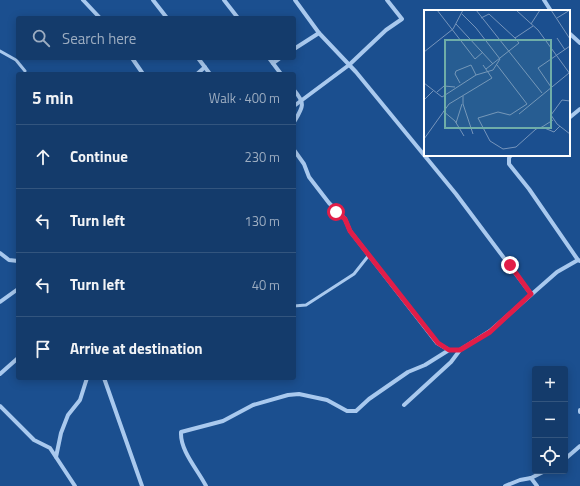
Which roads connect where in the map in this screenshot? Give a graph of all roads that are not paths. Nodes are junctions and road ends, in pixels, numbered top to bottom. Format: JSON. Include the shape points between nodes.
{"nodes":[{"id":1,"x":83,"y":0,"type":"edge"},
{"id":2,"x":153,"y":0,"type":"edge"},
{"id":3,"x":224,"y":0,"type":"edge"},
{"id":4,"x":294,"y":0,"type":"edge"},
{"id":5,"x":387,"y":0,"type":"edge"},
{"id":6,"x":544,"y":0,"type":"edge"},
{"id":7,"x":550,"y":10,"type":"edge"},
{"id":8,"x":98,"y":16,"type":"edge"},
{"id":9,"x":165,"y":16,"type":"edge"},
{"id":10,"x":236,"y":16,"type":"edge"},
{"id":11,"x":319,"y":32,"type":"junction"},
{"id":12,"x":570,"y":34,"type":"edge"},
{"id":13,"x":580,"y":43,"type":"edge"},
{"id":14,"x":296,"y":48,"type":"edge"},
{"id":15,"x":0,"y":51,"type":"edge"},
{"id":16,"x":133,"y":60,"type":"edge"},
{"id":17,"x":200,"y":60,"type":"edge"},
{"id":18,"x":271,"y":60,"type":"edge"},
{"id":19,"x":277,"y":60,"type":"edge"},
{"id":20,"x":273,"y":63,"type":"junction"},
{"id":21,"x":349,"y":66,"type":"junction"},
{"id":22,"x":205,"y":67,"type":"junction"},
{"id":23,"x":25,"y":71,"type":"dead end"},
{"id":24,"x":142,"y":72,"type":"edge"},
{"id":25,"x":199,"y":72,"type":"edge"},
{"id":26,"x":209,"y":72,"type":"edge"},
{"id":27,"x":280,"y":72,"type":"edge"},
{"id":28,"x":296,"y":92,"type":"edge"},
{"id":29,"x":302,"y":99,"type":"junction"},
{"id":30,"x":296,"y":104,"type":"edge"},
{"id":31,"x":580,"y":108,"type":"edge"},
{"id":32,"x":570,"y":117,"type":"edge"},
{"id":33,"x":296,"y":118,"type":"edge"},
{"id":34,"x":296,"y":153,"type":"edge"},
{"id":35,"x":424,"y":156,"type":"edge"},
{"id":36,"x":424,"y":156,"type":"edge"},
{"id":37,"x":510,"y":156,"type":"edge"},
{"id":38,"x":0,"y":253,"type":"edge"},
{"id":39,"x":369,"y":255,"type":"junction"},
{"id":40,"x":16,"y":261,"type":"edge"},
{"id":41,"x":579,"y":261,"type":"edge"},
{"id":42,"x":16,"y":290,"type":"edge"},
{"id":43,"x":531,"y":294,"type":"junction"},
{"id":44,"x":0,"y":302,"type":"edge"},
{"id":45,"x":296,"y":306,"type":"edge"},
{"id":46,"x":449,"y":350,"type":"junction"},
{"id":47,"x":460,"y":350,"type":"junction"},
{"id":48,"x":16,"y":360,"type":"edge"},
{"id":49,"x":0,"y":374,"type":"edge"},
{"id":50,"x":85,"y":380,"type":"edge"},
{"id":51,"x":105,"y":380,"type":"edge"},
{"id":52,"x":404,"y":405,"type":"dead end"},
{"id":53,"x":0,"y":406,"type":"edge"},
{"id":54,"x":580,"y":446,"type":"edge"},
{"id":55,"x":568,"y":456,"type":"edge"},
{"id":56,"x":56,"y":457,"type":"junction"},
{"id":57,"x":539,"y":474,"type":"edge"},
{"id":58,"x":531,"y":478,"type":"junction"},
{"id":59,"x":75,"y":486,"type":"edge"},
{"id":60,"x":142,"y":486,"type":"edge"},
{"id":61,"x":206,"y":486,"type":"edge"},
{"id":62,"x":505,"y":486,"type":"edge"},
{"id":63,"x":537,"y":486,"type":"edge"}],
"edges":[{"from":1,"to":8,"type":"street"},
{"from":2,"to":9,"type":"street"},
{"from":3,"to":10,"type":"street"},
{"from":4,"to":11,"type":"street"},
{"from":5,"to":21,"type":"street","via":[[402,19],[386,30]]},
{"from":6,"to":7,"type":"street"},
{"from":11,"to":14,"type":"street"},
{"from":11,"to":21,"type":"street"},
{"from":12,"to":13,"type":"street"},
{"from":15,"to":23,"type":"lane","via":[[16,60]]},
{"from":16,"to":24,"type":"street"},
{"from":17,"to":22,"type":"street"},
{"from":18,"to":20,"type":"street"},
{"from":19,"to":20,"type":"street"},
{"from":20,"to":27,"type":"street"},
{"from":21,"to":29,"type":"street"},
{"from":21,"to":35,"type":"street"},
{"from":22,"to":25,"type":"street"},
{"from":22,"to":26,"type":"street"},
{"from":28,"to":29,"type":"street"},
{"from":29,"to":30,"type":"street"},
{"from":29,"to":33,"type":"street","via":[[302,108]]},
{"from":31,"to":32,"type":"street"},
{"from":34,"to":39,"type":"street","via":[[309,177],[336,212],[345,219],[350,231]]},
{"from":36,"to":43,"type":"street"},
{"from":37,"to":41,"type":"street","via":[[509,164]]},
{"from":38,"to":40,"type":"street","via":[[9,260]]},
{"from":39,"to":45,"type":"lane","via":[[354,274],[306,305]]},
{"from":39,"to":46,"type":"street","via":[[438,343]]},
{"from":41,"to":43,"type":"street","via":[[557,272]]},
{"from":42,"to":44,"type":"street"},
{"from":43,"to":47,"type":"street","via":[[490,332]]},
{"from":46,"to":47,"type":"street"},
{"from":46,"to":61,"type":"street","via":[[408,372],[356,411],[347,411],[327,400],[288,394],[253,405],[223,421],[181,432],[188,454]]},
{"from":47,"to":52,"type":"street","via":[[451,362]]},
{"from":48,"to":49,"type":"street"},
{"from":50,"to":56,"type":"street","via":[[80,400],[68,415],[61,432]]},
{"from":51,"to":60,"type":"street"},
{"from":53,"to":56,"type":"street","via":[[34,440],[50,448]]},
{"from":54,"to":55,"type":"street"},
{"from":56,"to":59,"type":"street"},
{"from":57,"to":58,"type":"street"},
{"from":58,"to":62,"type":"street"},
{"from":58,"to":63,"type":"street"}]}
